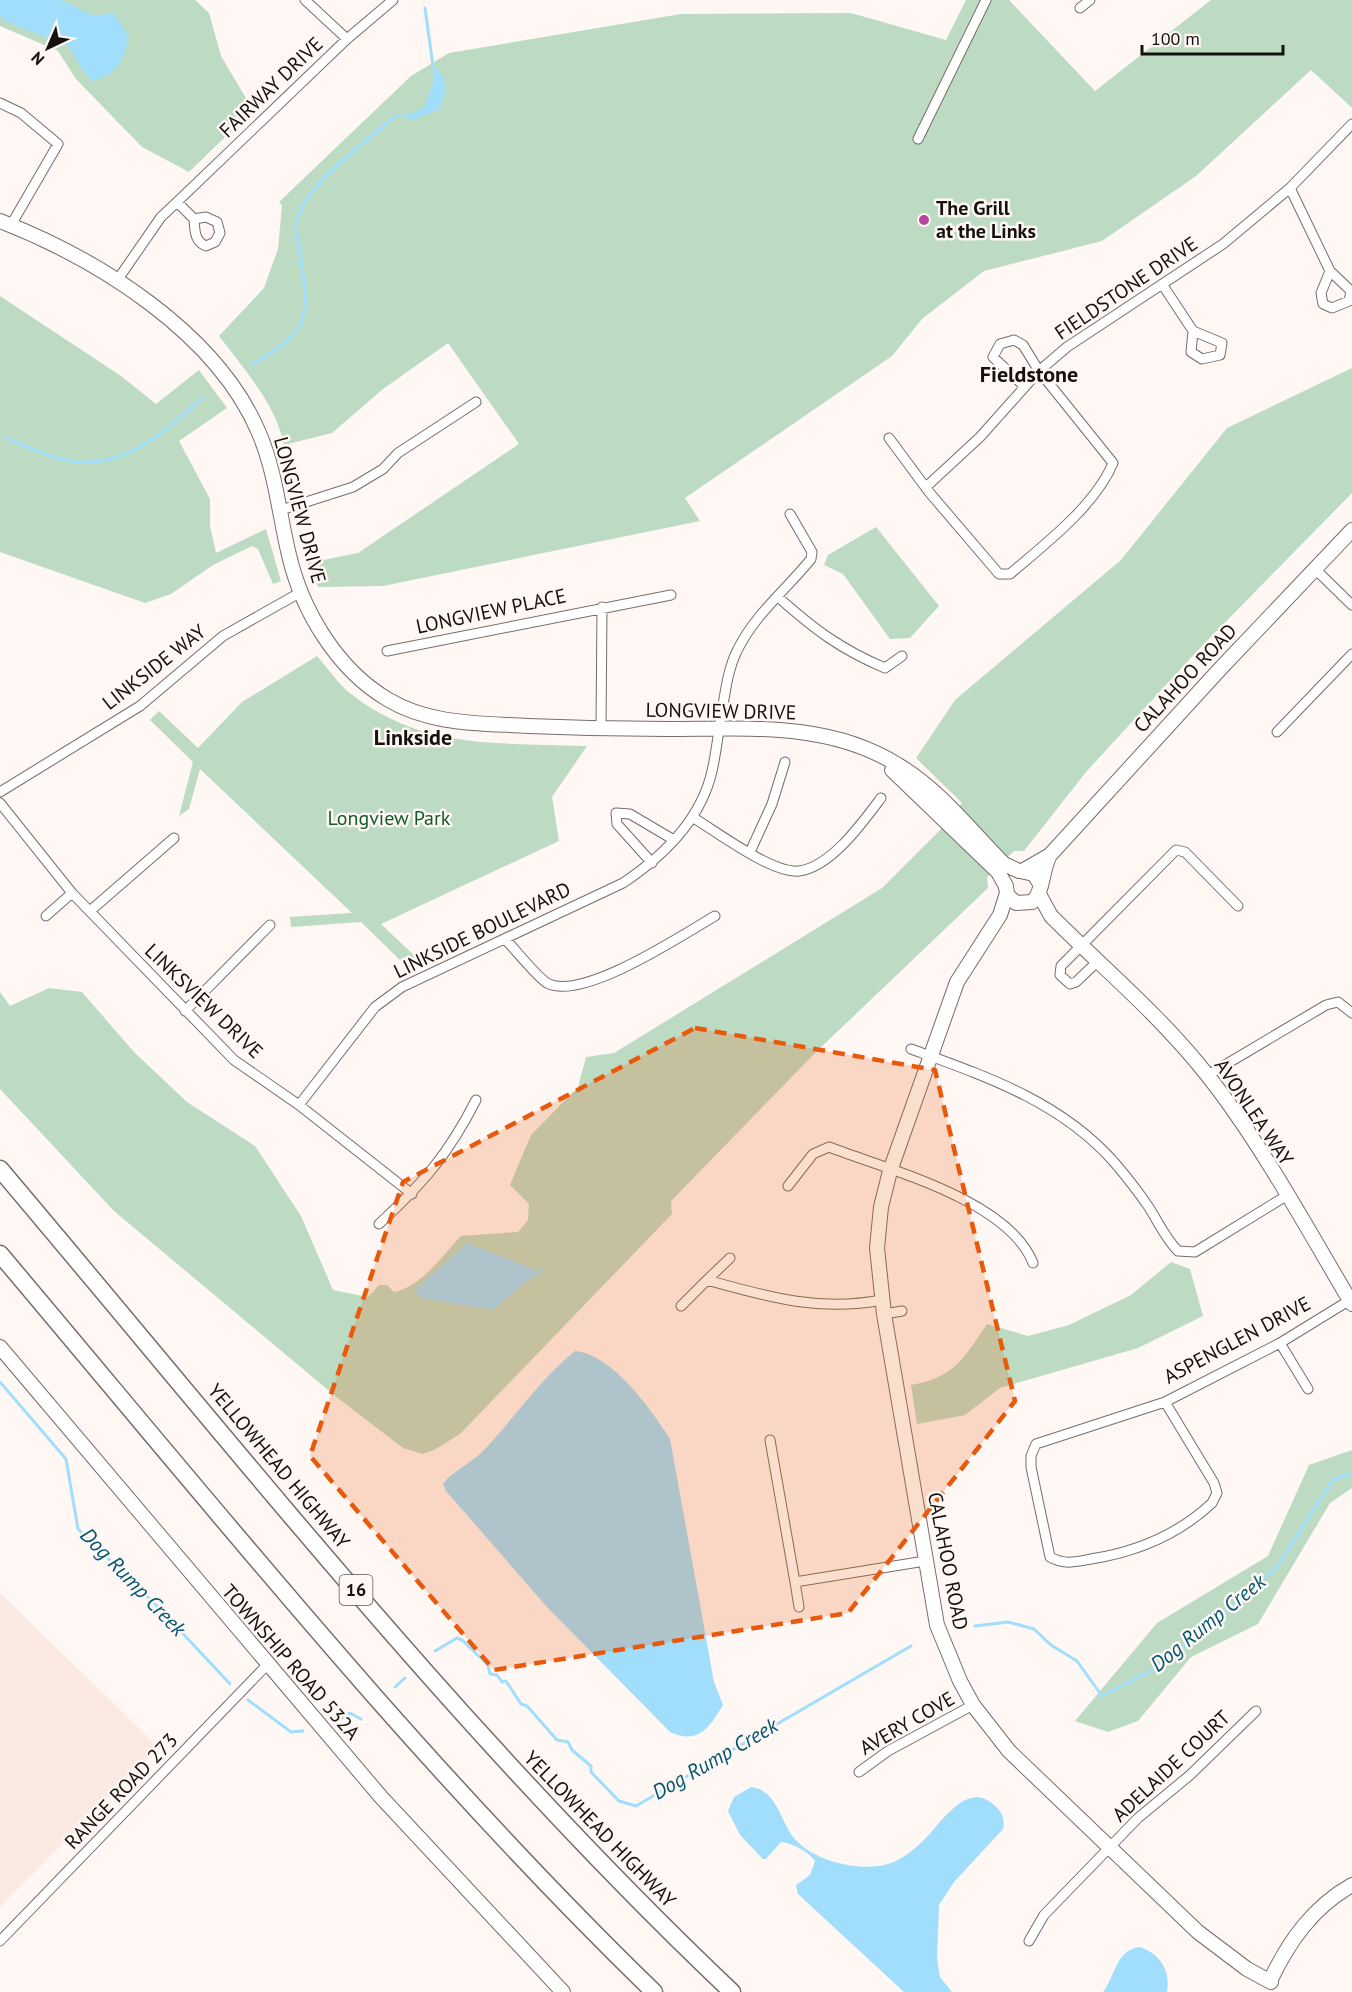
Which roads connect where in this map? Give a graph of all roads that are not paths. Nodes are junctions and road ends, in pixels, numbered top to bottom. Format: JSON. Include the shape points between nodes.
{"nodes":[{"id":1,"x":305,"y":0,"type":"edge"},
{"id":2,"x":393,"y":0,"type":"edge"},
{"id":3,"x":986,"y":0,"type":"edge"},
{"id":4,"x":1090,"y":0,"type":"edge"},
{"id":5,"x":1080,"y":8,"type":"dead end"},
{"id":6,"x":347,"y":39,"type":"junction"},
{"id":7,"x":0,"y":103,"type":"edge"},
{"id":8,"x":1352,"y":124,"type":"edge"},
{"id":9,"x":918,"y":139,"type":"dead end"},
{"id":10,"x":1290,"y":188,"type":"junction"},
{"id":11,"x":177,"y":202,"type":"junction"},
{"id":12,"x":195,"y":219,"type":"dead end"},
{"id":13,"x":5,"y":223,"type":"edge"},
{"id":14,"x":1330,"y":271,"type":"dead end"},
{"id":15,"x":116,"y":282,"type":"junction"},
{"id":16,"x":1162,"y":284,"type":"junction"},
{"id":17,"x":1193,"y":331,"type":"dead end"},
{"id":18,"x":1039,"y":371,"type":"junction"},
{"id":19,"x":1024,"y":386,"type":"junction"},
{"id":20,"x":476,"y":402,"type":"dead end"},
{"id":21,"x":889,"y":438,"type":"dead end"},
{"id":22,"x":926,"y":487,"type":"junction"},
{"id":23,"x":281,"y":510,"type":"junction"},
{"id":24,"x":790,"y":514,"type":"dead end"},
{"id":25,"x":1352,"y":530,"type":"edge"},
{"id":26,"x":1315,"y":569,"type":"junction"},
{"id":27,"x":301,"y":592,"type":"junction"},
{"id":28,"x":671,"y":596,"type":"dead end"},
{"id":29,"x":778,"y":597,"type":"junction"},
{"id":30,"x":1352,"y":605,"type":"edge"},
{"id":31,"x":602,"y":607,"type":"junction"},
{"id":32,"x":387,"y":651,"type":"dead end"},
{"id":33,"x":1352,"y":654,"type":"edge"},
{"id":34,"x":902,"y":656,"type":"dead end"},
{"id":35,"x":601,"y":729,"type":"junction"},
{"id":36,"x":719,"y":729,"type":"junction"},
{"id":37,"x":1277,"y":732,"type":"dead end"},
{"id":38,"x":876,"y":753,"type":"junction"},
{"id":39,"x":785,"y":762,"type":"dead end"},
{"id":40,"x":0,"y":792,"type":"edge"},
{"id":41,"x":881,"y":798,"type":"dead end"},
{"id":42,"x":0,"y":803,"type":"edge"},
{"id":43,"x":692,"y":817,"type":"junction"},
{"id":44,"x":174,"y":838,"type":"dead end"},
{"id":45,"x":674,"y":840,"type":"junction"},
{"id":46,"x":750,"y":852,"type":"junction"},
{"id":47,"x":1050,"y":855,"type":"junction"},
{"id":48,"x":652,"y":864,"type":"junction"},
{"id":49,"x":1022,"y":870,"type":"junction"},
{"id":50,"x":1006,"y":889,"type":"junction"},
{"id":51,"x":1040,"y":889,"type":"junction"},
{"id":52,"x":72,"y":893,"type":"junction"},
{"id":53,"x":1024,"y":905,"type":"junction"},
{"id":54,"x":1238,"y":906,"type":"dead end"},
{"id":55,"x":90,"y":911,"type":"junction"},
{"id":56,"x":1000,"y":915,"type":"junction"},
{"id":57,"x":46,"y":916,"type":"dead end"},
{"id":58,"x":716,"y":916,"type":"dead end"},
{"id":59,"x":1051,"y":916,"type":"junction"},
{"id":60,"x":270,"y":925,"type":"dead end"},
{"id":61,"x":505,"y":939,"type":"junction"},
{"id":62,"x":1082,"y":947,"type":"junction"},
{"id":63,"x":1097,"y":962,"type":"junction"},
{"id":64,"x":184,"y":1011,"type":"junction"},
{"id":65,"x":1352,"y":1013,"type":"edge"},
{"id":66,"x":911,"y":1049,"type":"dead end"},
{"id":67,"x":932,"y":1056,"type":"junction"},
{"id":68,"x":1208,"y":1075,"type":"junction"},
{"id":69,"x":476,"y":1100,"type":"dead end"},
{"id":70,"x":300,"y":1105,"type":"junction"},
{"id":71,"x":0,"y":1169,"type":"edge"},
{"id":72,"x":890,"y":1171,"type":"junction"},
{"id":73,"x":788,"y":1186,"type":"dead end"},
{"id":74,"x":412,"y":1194,"type":"junction"},
{"id":75,"x":1286,"y":1196,"type":"junction"},
{"id":76,"x":380,"y":1224,"type":"dead end"},
{"id":77,"x":0,"y":1254,"type":"edge"},
{"id":78,"x":730,"y":1258,"type":"dead end"},
{"id":79,"x":1033,"y":1263,"type":"dead end"},
{"id":80,"x":707,"y":1280,"type":"junction"},
{"id":81,"x":1351,"y":1301,"type":"edge"},
{"id":82,"x":681,"y":1306,"type":"dead end"},
{"id":83,"x":883,"y":1307,"type":"junction"},
{"id":84,"x":902,"y":1311,"type":"dead end"},
{"id":85,"x":1280,"y":1343,"type":"junction"},
{"id":86,"x":0,"y":1347,"type":"edge"},
{"id":87,"x":1308,"y":1389,"type":"dead end"},
{"id":88,"x":1164,"y":1402,"type":"junction"},
{"id":89,"x":770,"y":1440,"type":"dead end"},
{"id":90,"x":925,"y":1561,"type":"junction"},
{"id":91,"x":795,"y":1582,"type":"junction"},
{"id":92,"x":799,"y":1607,"type":"dead end"},
{"id":93,"x":267,"y":1665,"type":"junction"},
{"id":94,"x":973,"y":1705,"type":"junction"},
{"id":95,"x":1256,"y":1711,"type":"dead end"},
{"id":96,"x":860,"y":1772,"type":"dead end"},
{"id":97,"x":1110,"y":1848,"type":"junction"},
{"id":98,"x":1352,"y":1885,"type":"edge"},
{"id":99,"x":0,"y":1941,"type":"edge"},
{"id":100,"x":1029,"y":1941,"type":"dead end"},
{"id":101,"x":563,"y":1992,"type":"edge"},
{"id":102,"x":654,"y":1992,"type":"edge"},
{"id":103,"x":732,"y":1992,"type":"edge"}],
"edges":[{"from":1,"to":6,"type":"street"},
{"from":2,"to":6,"type":"street","name":"FAIRWAY DRIVE"},
{"from":3,"to":9,"type":"street"},
{"from":4,"to":5,"type":"street"},
{"from":6,"to":11,"type":"street","name":"FAIRWAY DRIVE"},
{"from":7,"to":13,"type":"street","via":[[21,113],[58,144]]},
{"from":8,"to":10,"type":"street","name":"FIELDSTONE DRIVE"},
{"from":10,"to":14,"type":"street"},
{"from":10,"to":16,"type":"street","name":"FIELDSTONE DRIVE","via":[[1223,244]]},
{"from":11,"to":12,"type":"street"},
{"from":11,"to":15,"type":"street","name":"FAIRWAY DRIVE","via":[[161,217]]},
{"from":13,"to":15,"type":"street","name":"LONGVIEW DRIVE","via":[[67,250]]},
{"from":15,"to":23,"type":"street","name":"LONGVIEW DRIVE","via":[[173,321],[224,372],[262,439]]},
{"from":16,"to":17,"type":"street"},
{"from":16,"to":18,"type":"street","name":"FIELDSTONE DRIVE","via":[[1067,347]]},
{"from":18,"to":19,"type":"street","name":"FIELDSTONE DRIVE"},
{"from":18,"to":19,"type":"street","via":[[1023,345],[1014,340],[1000,344],[993,357]]},
{"from":18,"to":22,"type":"street","via":[[1113,463],[1105,483],[1053,537],[1010,574],[999,574]]},
{"from":19,"to":22,"type":"street","name":"FIELDSTONE DRIVE","via":[[980,437]]},
{"from":20,"to":23,"type":"street","via":[[353,487]]},
{"from":21,"to":22,"type":"street"},
{"from":23,"to":27,"type":"street","name":"LONGVIEW DRIVE"},
{"from":24,"to":29,"type":"street","name":"LINKSIDE BOULEVARD","via":[[812,552],[812,559]]},
{"from":25,"to":26,"type":"street","name":"CALAHOO ROAD"},
{"from":26,"to":30,"type":"street"},
{"from":26,"to":47,"type":"street","name":"CALAHOO ROAD"},
{"from":27,"to":35,"type":"street","name":"LONGVIEW DRIVE","via":[[328,642],[364,683],[389,701],[430,718],[460,723]]},
{"from":27,"to":40,"type":"street","name":"LINKSIDE WAY","via":[[223,636],[140,706]]},
{"from":28,"to":31,"type":"street","name":"LONGVIEW PLACE"},
{"from":29,"to":34,"type":"street","via":[[821,634],[858,656],[885,668]]},
{"from":29,"to":36,"type":"street","name":"LINKSIDE BOULEVARD","via":[[748,630],[736,652]]},
{"from":31,"to":32,"type":"street","name":"LONGVIEW PLACE"},
{"from":31,"to":35,"type":"street"},
{"from":33,"to":37,"type":"street"},
{"from":35,"to":36,"type":"street","name":"LONGVIEW DRIVE"},
{"from":36,"to":38,"type":"street","name":"LONGVIEW DRIVE","via":[[803,730],[840,738]]},
{"from":36,"to":43,"type":"street","name":"LINKSIDE BOULEVARD","via":[[712,772]]},
{"from":38,"to":49,"type":"street","name":"LONGVIEW DRIVE","via":[[919,779],[1004,864]]},
{"from":38,"to":50,"type":"street","name":"LONGVIEW DRIVE","via":[[998,872]]},
{"from":39,"to":46,"type":"street","via":[[772,804]]},
{"from":41,"to":46,"type":"street","via":[[854,835],[825,859],[799,871],[778,868]]},
{"from":42,"to":52,"type":"street","name":"LINKSVIEW DRIVE"},
{"from":43,"to":45,"type":"street","name":"LINKSIDE BOULEVARD"},
{"from":43,"to":46,"type":"street"},
{"from":44,"to":55,"type":"street"},
{"from":45,"to":48,"type":"street","name":"LINKSIDE BOULEVARD"},
{"from":45,"to":48,"type":"street","via":[[630,814],[616,813],[617,824]]},
{"from":47,"to":49,"type":"street","name":"CALAHOO ROAD"},
{"from":47,"to":51,"type":"street","name":"CALAHOO ROAD"},
{"from":48,"to":61,"type":"street","name":"LINKSIDE BOULEVARD","via":[[623,883]]},
{"from":49,"to":50,"type":"street","via":[[1010,876]]},
{"from":49,"to":51,"type":"street","via":[[1035,874]]},
{"from":50,"to":53,"type":"street","via":[[1012,900]]},
{"from":50,"to":56,"type":"street","name":"CALAHOO ROAD"},
{"from":51,"to":53,"type":"street"},
{"from":51,"to":59,"type":"street","name":"AVONLEA WAY"},
{"from":52,"to":55,"type":"street","name":"LINKSVIEW DRIVE"},
{"from":52,"to":57,"type":"street"},
{"from":53,"to":56,"type":"street"},
{"from":53,"to":59,"type":"street","name":"AVONLEA WAY"},
{"from":54,"to":62,"type":"street","via":[[1185,852],[1176,850]]},
{"from":55,"to":64,"type":"street","name":"LINKSVIEW DRIVE"},
{"from":56,"to":67,"type":"street","name":"CALAHOO ROAD","via":[[957,982]]},
{"from":58,"to":61,"type":"street","via":[[611,974],[573,987],[547,983]]},
{"from":59,"to":62,"type":"street","name":"AVONLEA WAY"},
{"from":60,"to":64,"type":"street"},
{"from":61,"to":70,"type":"street","name":"LINKSIDE BOULEVARD","via":[[402,987],[375,1007]]},
{"from":62,"to":63,"type":"street","name":"AVONLEA WAY"},
{"from":62,"to":63,"type":"street","via":[[1061,966],[1063,980],[1076,982]]},
{"from":63,"to":68,"type":"street","name":"AVONLEA WAY"},
{"from":64,"to":70,"type":"street","name":"LINKSVIEW DRIVE","via":[[234,1060]]},
{"from":65,"to":68,"type":"street","via":[[1338,1002],[1326,1005]]},
{"from":66,"to":67,"type":"street"},
{"from":67,"to":72,"type":"street","name":"CALAHOO ROAD"},
{"from":67,"to":75,"type":"street","via":[[1032,1097],[1089,1137],[1130,1181],[1178,1251],[1195,1252]]},
{"from":68,"to":75,"type":"street","name":"AVONLEA WAY"},
{"from":69,"to":74,"type":"street","via":[[448,1150]]},
{"from":70,"to":74,"type":"street","name":"LINKSVIEW DRIVE"},
{"from":71,"to":103,"type":"highway","name":"YELLOWHEAD HIGHWAY","number":"16","via":[[445,1694],[590,1851]]},
{"from":72,"to":73,"type":"street","via":[[829,1148],[813,1154]]},
{"from":72,"to":79,"type":"street","via":[[947,1190],[976,1207],[1007,1229],[1026,1248]]},
{"from":72,"to":83,"type":"street","name":"CALAHOO ROAD","via":[[881,1206],[877,1248]]},
{"from":74,"to":76,"type":"street"},
{"from":75,"to":81,"type":"street","name":"AVONLEA WAY"},
{"from":77,"to":102,"type":"highway","via":[[358,1678],[541,1878]]},
{"from":78,"to":80,"type":"street"},
{"from":80,"to":82,"type":"street"},
{"from":80,"to":83,"type":"street","via":[[778,1300]]},
{"from":81,"to":85,"type":"street","name":"ASPENGLEN DRIVE"},
{"from":83,"to":84,"type":"street"},
{"from":83,"to":90,"type":"street","name":"CALAHOO ROAD"},
{"from":85,"to":87,"type":"street"},
{"from":85,"to":88,"type":"street","name":"ASPENGLEN DRIVE"},
{"from":86,"to":93,"type":"street","name":"TOWNSHIP ROAD 532A"},
{"from":88,"to":88,"type":"street","name":"ASPENGLEN DRIVE","via":[[1036,1444],[1031,1467],[1050,1557],[1067,1563],[1134,1551],[1204,1510],[1217,1493]]},
{"from":89,"to":91,"type":"street"},
{"from":90,"to":91,"type":"street"},
{"from":90,"to":94,"type":"street","name":"CALAHOO ROAD","via":[[937,1625]]},
{"from":91,"to":92,"type":"street"},
{"from":93,"to":99,"type":"street","name":"RANGE ROAD 273"},
{"from":93,"to":101,"type":"street","name":"TOWNSHIP ROAD 532A","via":[[457,1881]]},
{"from":94,"to":96,"type":"street","name":"AVERY COVE"},
{"from":94,"to":97,"type":"street","name":"CALAHOO ROAD","via":[[1009,1750]]},
{"from":95,"to":97,"type":"street","name":"ADELAIDE COURT"},
{"from":97,"to":98,"type":"street","name":"CALAHOO ROAD","via":[[1198,1932],[1271,1982],[1286,1950],[1310,1918],[1328,1900]]},
{"from":97,"to":100,"type":"street","name":"ADELAIDE COURT","via":[[1044,1915]]}]}
